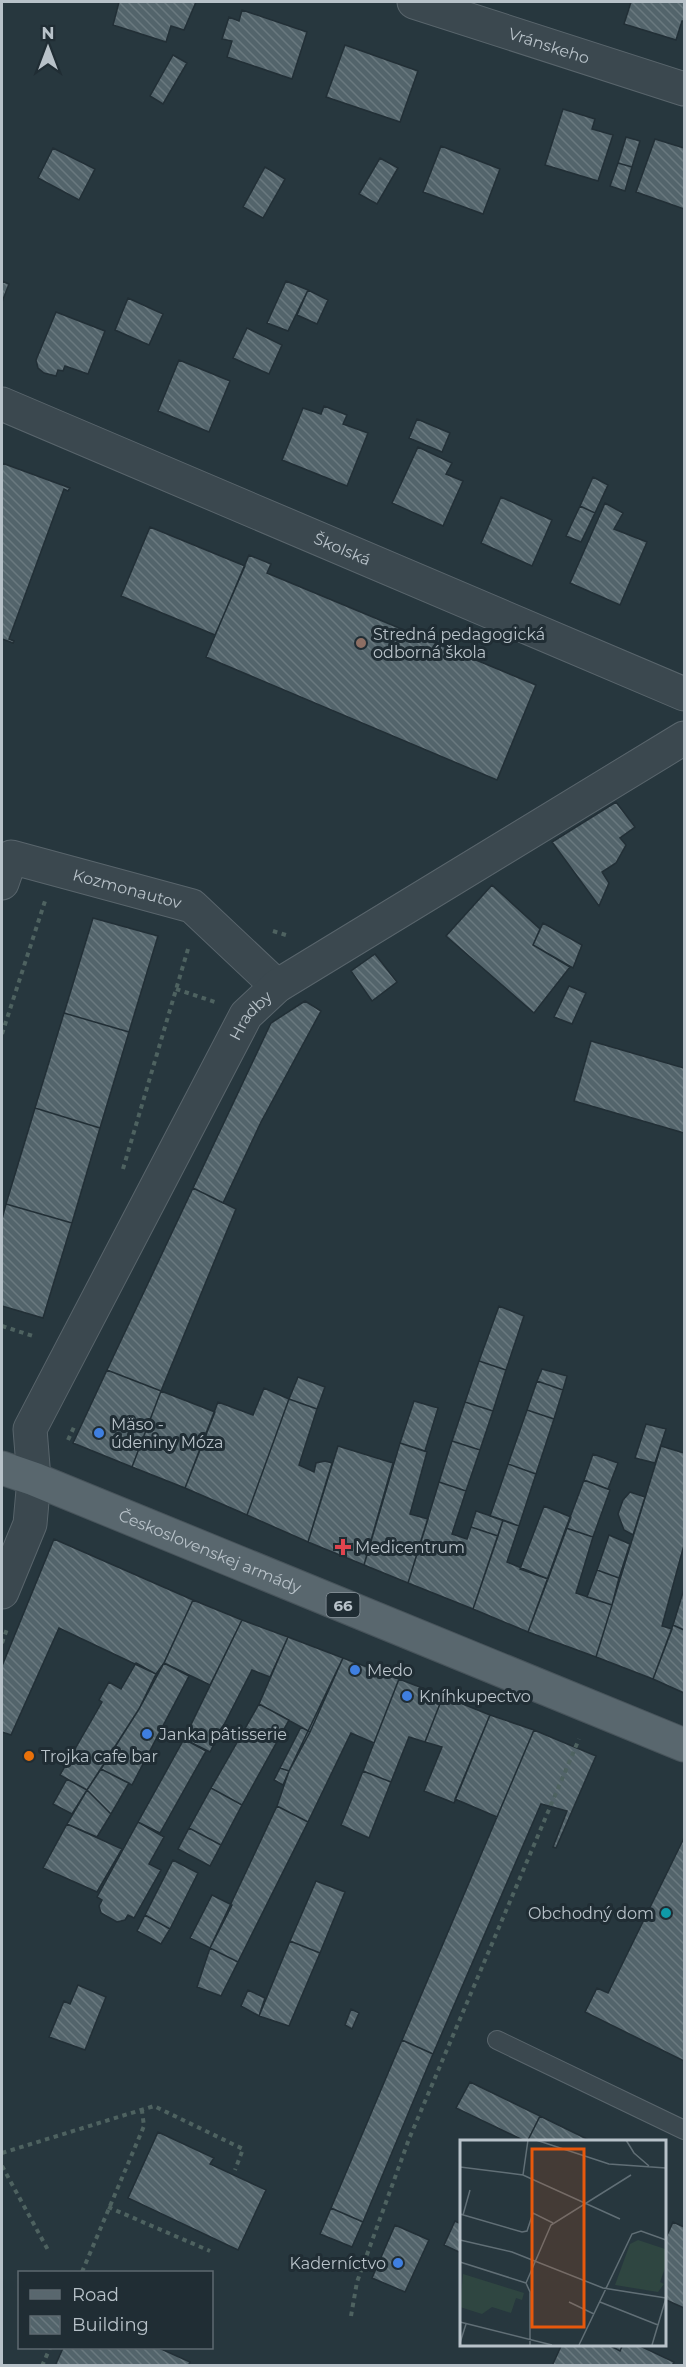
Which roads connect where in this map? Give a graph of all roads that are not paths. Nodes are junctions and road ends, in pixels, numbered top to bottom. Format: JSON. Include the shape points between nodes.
{"nodes":[{"id":1,"x":414,"y":2,"type":"edge"},
{"id":2,"x":684,"y":89,"type":"edge"},
{"id":3,"x":2,"y":404,"type":"edge"},
{"id":4,"x":684,"y":694,"type":"edge"},
{"id":5,"x":684,"y":738,"type":"edge"},
{"id":6,"x":2,"y":883,"type":"edge"},
{"id":7,"x":278,"y":986,"type":"junction"},
{"id":8,"x":2,"y":1468,"type":"edge"},
{"id":9,"x":34,"y":1479,"type":"junction"},
{"id":10,"x":2,"y":1592,"type":"edge"},
{"id":11,"x":684,"y":1745,"type":"edge"},
{"id":12,"x":497,"y":2040,"type":"dead end"},
{"id":13,"x":684,"y":2130,"type":"edge"}],
"edges":[{"from":1,"to":2,"type":"street","name":"Vránskeho"},
{"from":3,"to":4,"type":"street","name":"Školská"},
{"from":5,"to":7,"type":"street","name":"Hradby"},
{"from":6,"to":7,"type":"street","name":"Kozmonautov","via":[[11,857],[192,906]]},
{"from":7,"to":9,"type":"street","name":"Hradby","via":[[246,1015],[30,1429]]},
{"from":8,"to":9,"type":"main road","name":"Československej armády","number":"66"},
{"from":9,"to":10,"type":"street","name":"Hradby","via":[[30,1524]]},
{"from":9,"to":11,"type":"main road","name":"Československej armády","number":"66"},
{"from":12,"to":13,"type":"lane"}]}
